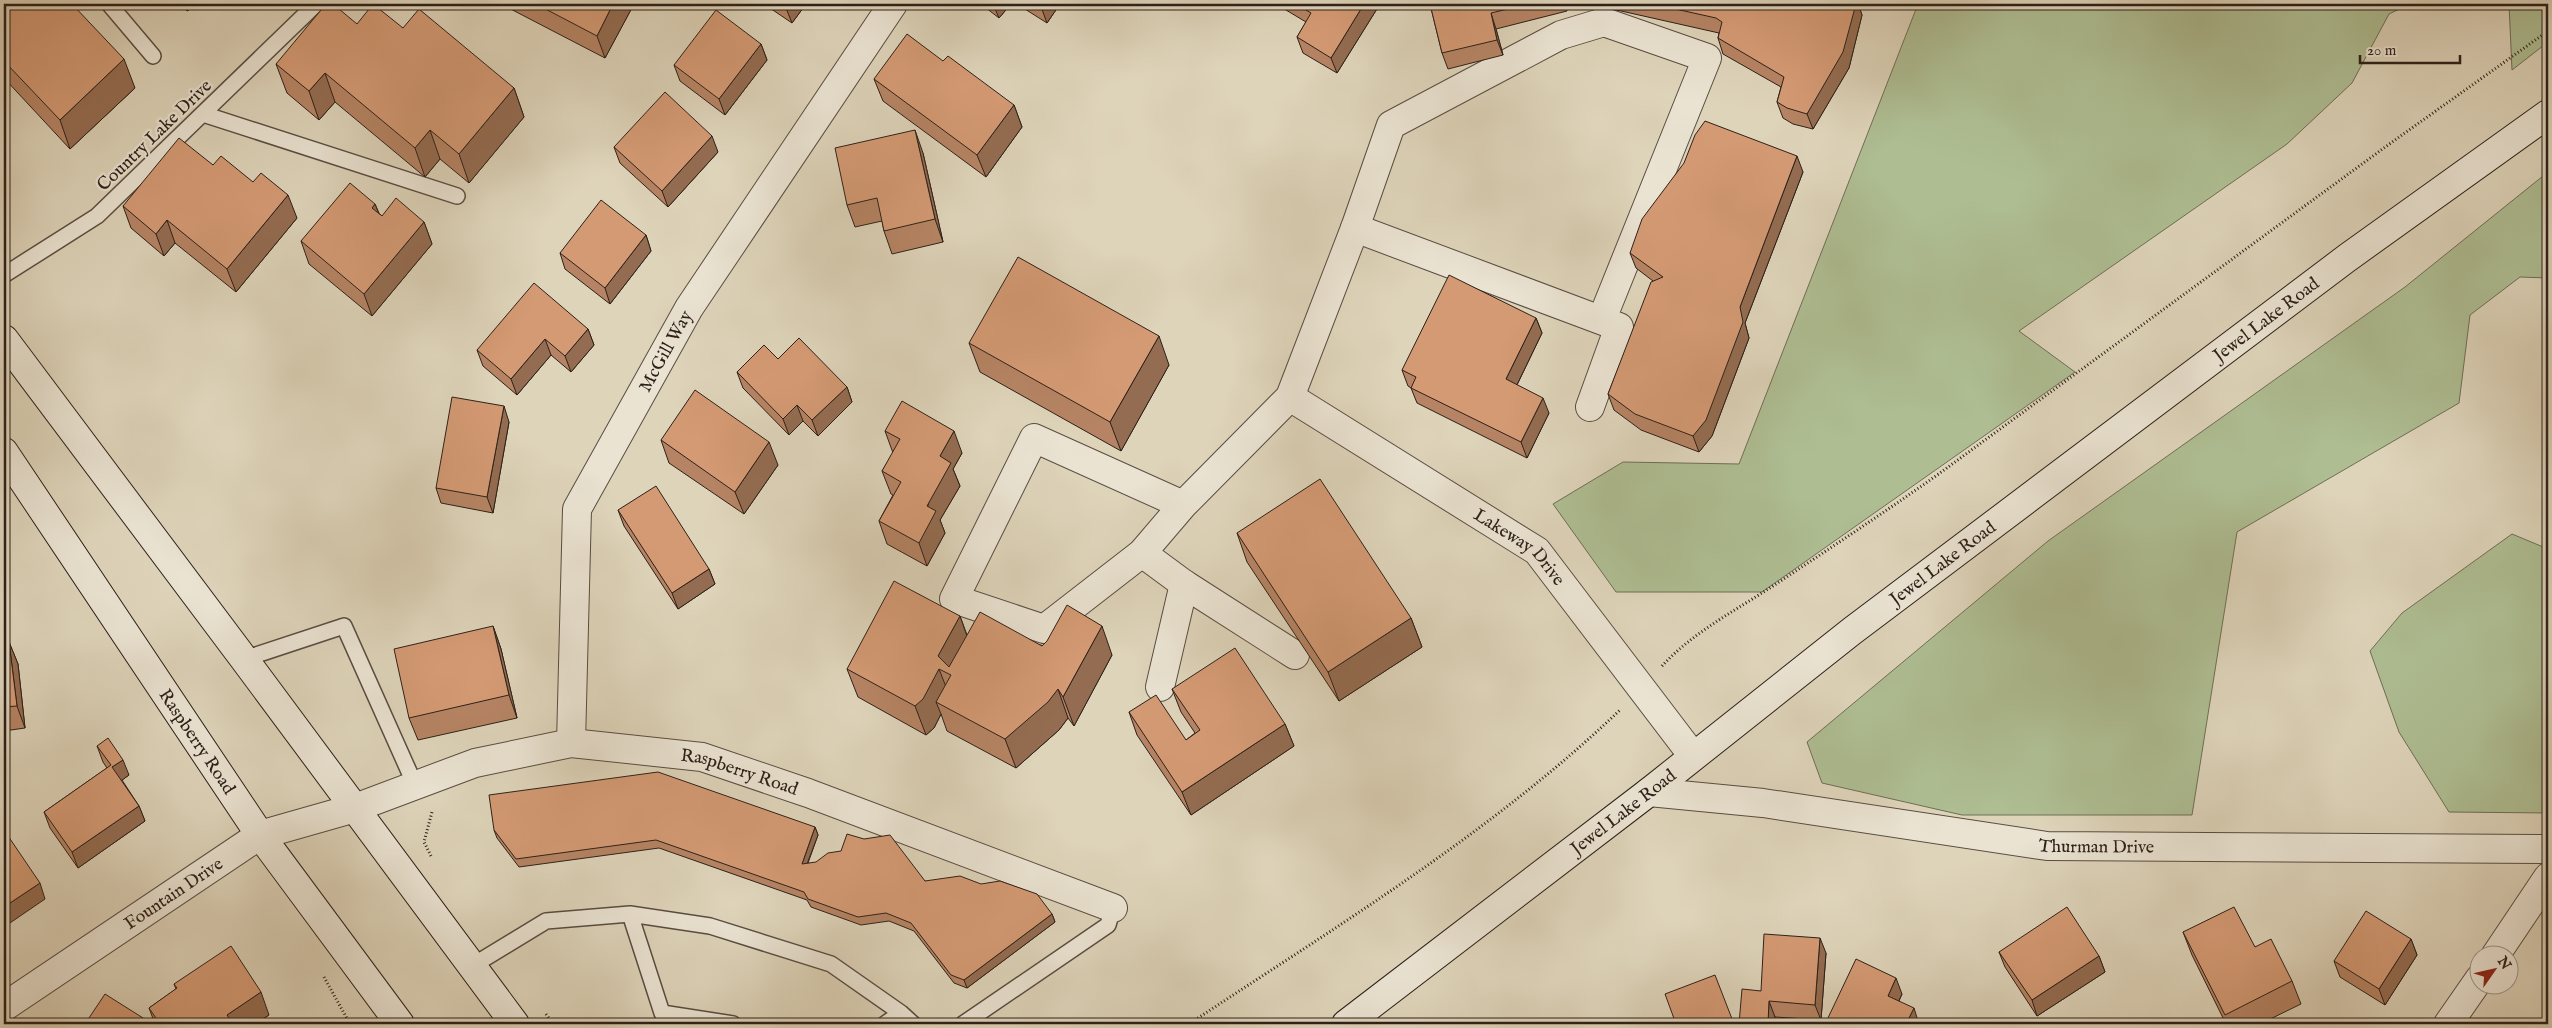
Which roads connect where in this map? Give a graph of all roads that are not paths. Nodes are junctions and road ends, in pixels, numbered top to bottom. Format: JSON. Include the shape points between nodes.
{"nodes":[{"id":1,"x":109,"y":4,"type":"edge"},
{"id":2,"x":316,"y":4,"type":"edge"},
{"id":3,"x":893,"y":4,"type":"edge"},
{"id":4,"x":153,"y":56,"type":"dead end"},
{"id":5,"x":203,"y":114,"type":"junction"},
{"id":6,"x":2548,"y":114,"type":"edge"},
{"id":7,"x":457,"y":196,"type":"dead end"},
{"id":8,"x":1355,"y":228,"type":"junction"},
{"id":9,"x":4,"y":275,"type":"edge"},
{"id":10,"x":1602,"y":319,"type":"junction"},
{"id":11,"x":4,"y":339,"type":"edge"},
{"id":12,"x":1290,"y":398,"type":"junction"},
{"id":13,"x":1590,"y":407,"type":"dead end"},
{"id":14,"x":4,"y":452,"type":"edge"},
{"id":15,"x":1183,"y":504,"type":"junction"},
{"id":16,"x":1142,"y":553,"type":"junction"},
{"id":17,"x":1184,"y":584,"type":"junction"},
{"id":18,"x":1295,"y":655,"type":"dead end"},
{"id":19,"x":244,"y":659,"type":"junction"},
{"id":20,"x":1160,"y":687,"type":"dead end"},
{"id":21,"x":571,"y":743,"type":"junction"},
{"id":22,"x":1693,"y":756,"type":"junction"},
{"id":23,"x":415,"y":785,"type":"junction"},
{"id":24,"x":1649,"y":792,"type":"junction"},
{"id":25,"x":355,"y":808,"type":"junction"},
{"id":26,"x":260,"y":835,"type":"junction"},
{"id":27,"x":2548,"y":849,"type":"edge"},
{"id":28,"x":2548,"y":877,"type":"edge"},
{"id":29,"x":1113,"y":908,"type":"joint"},
{"id":30,"x":630,"y":914,"type":"junction"},
{"id":31,"x":2502,"y":946,"type":"edge"},
{"id":32,"x":472,"y":966,"type":"junction"},
{"id":33,"x":2470,"y":992,"type":"edge"},
{"id":34,"x":4,"y":1007,"type":"edge"},
{"id":35,"x":902,"y":1013,"type":"junction"},
{"id":36,"x":667,"y":1018,"type":"edge"},
{"id":37,"x":400,"y":1024,"type":"edge"},
{"id":38,"x":514,"y":1024,"type":"edge"},
{"id":39,"x":733,"y":1024,"type":"edge"},
{"id":40,"x":885,"y":1024,"type":"edge"},
{"id":41,"x":913,"y":1024,"type":"edge"},
{"id":42,"x":963,"y":1024,"type":"edge"},
{"id":43,"x":1346,"y":1024,"type":"edge"},
{"id":44,"x":2448,"y":1024,"type":"edge"}],
"edges":[{"from":1,"to":4,"type":"lane"},
{"from":2,"to":5,"type":"lane","name":"Country Lake Drive"},
{"from":3,"to":21,"type":"street","name":"McGill Way","via":[[689,308],[577,509]]},
{"from":5,"to":7,"type":"lane"},
{"from":5,"to":9,"type":"lane","name":"Country Lake Drive","via":[[97,216]]},
{"from":6,"to":22,"type":"street","name":"Jewel Lake Road","via":[[2323,276],[1852,631]]},
{"from":8,"to":10,"type":"street"},
{"from":8,"to":10,"type":"street","via":[[1391,124],[1561,35],[1604,22],[1707,58]]},
{"from":8,"to":12,"type":"street"},
{"from":10,"to":13,"type":"street","via":[[1619,327]]},
{"from":11,"to":19,"type":"street"},
{"from":12,"to":15,"type":"street"},
{"from":12,"to":22,"type":"street","name":"Lakeway Drive","via":[[1538,551]]},
{"from":14,"to":26,"type":"street","name":"Raspberry Road"},
{"from":15,"to":16,"type":"street"},
{"from":15,"to":16,"type":"street","via":[[1034,438],[954,599],[1044,629]]},
{"from":16,"to":17,"type":"street"},
{"from":17,"to":18,"type":"street"},
{"from":17,"to":20,"type":"street"},
{"from":19,"to":23,"type":"lane","via":[[344,626]]},
{"from":19,"to":25,"type":"street"},
{"from":21,"to":23,"type":"street","name":"Raspberry Road","via":[[475,763]]},
{"from":21,"to":29,"type":"street","name":"Raspberry Road","via":[[702,757]]},
{"from":22,"to":24,"type":"street","name":"Jewel Lake Road"},
{"from":23,"to":25,"type":"street","name":"Raspberry Road"},
{"from":24,"to":27,"type":"street","name":"Thurman Drive","via":[[1763,803],[2047,846]]},
{"from":24,"to":43,"type":"street","name":"Jewel Lake Road"},
{"from":25,"to":26,"type":"street","name":"Fountain Drive"},
{"from":25,"to":32,"type":"street"},
{"from":26,"to":34,"type":"street","name":"Fountain Drive"},
{"from":26,"to":37,"type":"street","name":"Raspberry Road"},
{"from":28,"to":31,"type":"street"},
{"from":29,"to":42,"type":"lane","via":[[1108,925]]},
{"from":30,"to":32,"type":"lane","via":[[546,921]]},
{"from":30,"to":35,"type":"lane","via":[[710,926],[831,964]]},
{"from":30,"to":36,"type":"lane"},
{"from":32,"to":38,"type":"street"},
{"from":33,"to":44,"type":"street"},
{"from":35,"to":40,"type":"lane"},
{"from":35,"to":41,"type":"lane"},
{"from":36,"to":39,"type":"lane"}]}
